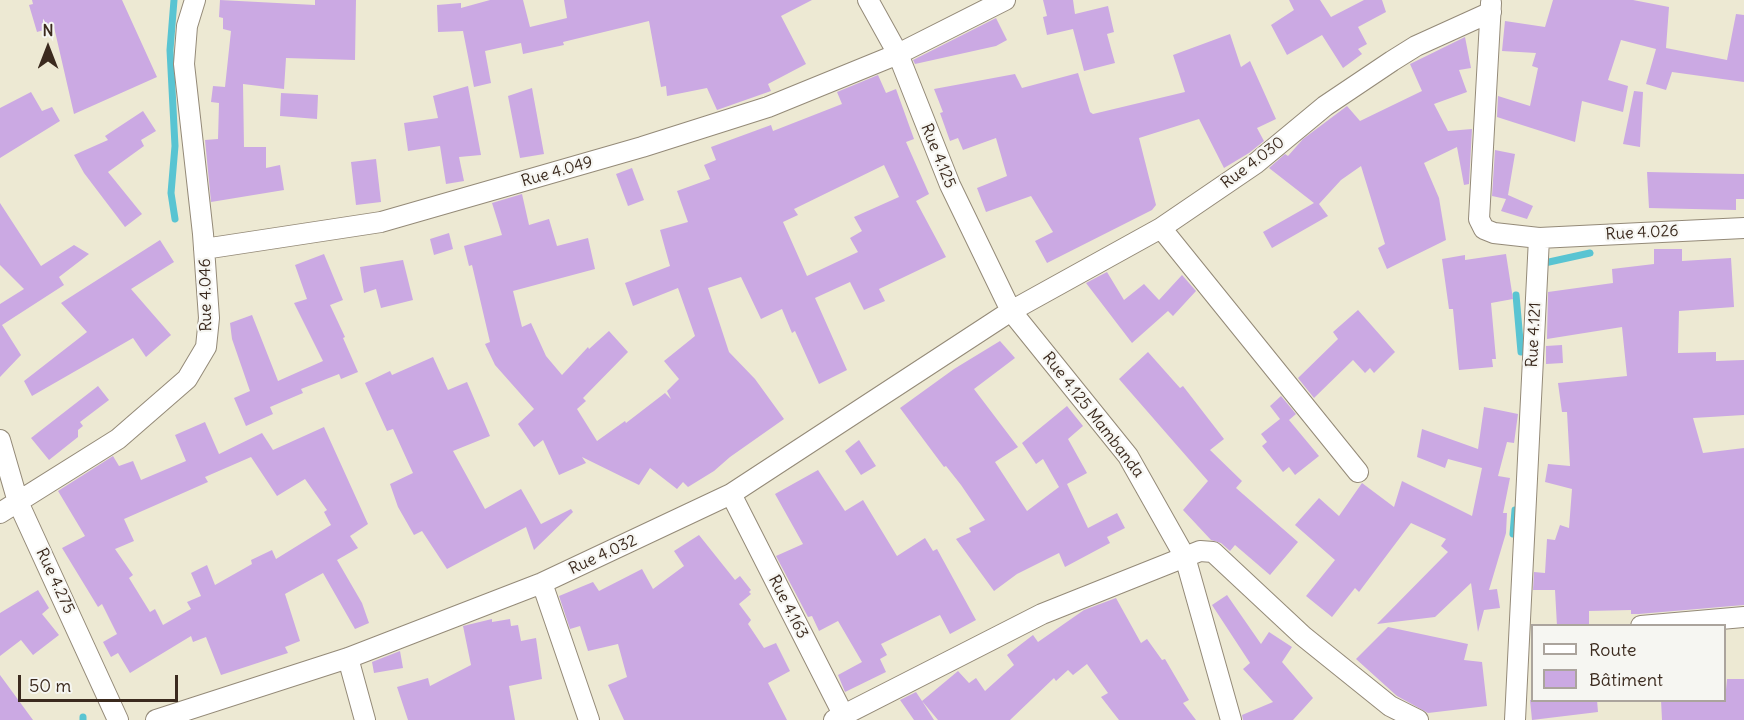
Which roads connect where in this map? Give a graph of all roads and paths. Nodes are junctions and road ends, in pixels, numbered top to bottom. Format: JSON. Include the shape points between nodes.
{"nodes":[{"id":1,"x":195,"y":0,"type":"edge"},
{"id":2,"x":868,"y":0,"type":"edge"},
{"id":3,"x":1005,"y":0,"type":"edge"},
{"id":4,"x":1491,"y":6,"type":"edge"},
{"id":5,"x":898,"y":54,"type":"junction"},
{"id":6,"x":1161,"y":228,"type":"junction"},
{"id":7,"x":1744,"y":228,"type":"edge"},
{"id":8,"x":1539,"y":238,"type":"junction"},
{"id":9,"x":204,"y":249,"type":"junction"},
{"id":10,"x":1011,"y":310,"type":"junction"},
{"id":11,"x":0,"y":440,"type":"edge"},
{"id":12,"x":1358,"y":472,"type":"dead end"},
{"id":13,"x":731,"y":494,"type":"junction"},
{"id":14,"x":18,"y":502,"type":"junction"},
{"id":15,"x":0,"y":513,"type":"edge"},
{"id":16,"x":1185,"y":557,"type":"junction"},
{"id":17,"x":542,"y":583,"type":"junction"},
{"id":18,"x":1744,"y":617,"type":"edge"},
{"id":19,"x":1664,"y":624,"type":"edge"},
{"id":20,"x":348,"y":658,"type":"junction"},
{"id":21,"x":841,"y":718,"type":"edge"},
{"id":22,"x":118,"y":720,"type":"edge"},
{"id":23,"x":156,"y":720,"type":"edge"},
{"id":24,"x":365,"y":720,"type":"edge"},
{"id":25,"x":589,"y":720,"type":"edge"},
{"id":26,"x":1232,"y":720,"type":"edge"},
{"id":27,"x":1418,"y":720,"type":"edge"},
{"id":28,"x":1515,"y":720,"type":"edge"}],
"edges":[{"from":1,"to":9,"type":"street","name":"Rue 4.046","via":[[187,26],[184,64]]},
{"from":2,"to":5,"type":"street","name":"Rue 4.125"},
{"from":3,"to":5,"type":"street","name":"Rue 4.049"},
{"from":4,"to":6,"type":"street","name":"Rue 4.030","via":[[1392,61],[1325,106],[1255,164]]},
{"from":4,"to":8,"type":"street","via":[[1479,219],[1484,229]]},
{"from":5,"to":9,"type":"street","name":"Rue 4.049","via":[[768,107],[381,222]]},
{"from":5,"to":10,"type":"street","name":"Rue 4.125","via":[[950,185]]},
{"from":6,"to":10,"type":"street","name":"Rue 4.030"},
{"from":6,"to":12,"type":"street"},
{"from":7,"to":8,"type":"street","name":"Rue 4.026"},
{"from":8,"to":28,"type":"street","name":"Rue 4.121"},
{"from":9,"to":14,"type":"street","name":"Rue 4.046","via":[[209,318],[206,347],[187,379],[118,439]]},
{"from":10,"to":13,"type":"street","name":"Rue 4.032"},
{"from":10,"to":16,"type":"street","name":"Rue 4.125 Mambanda","via":[[1128,456]]},
{"from":11,"to":14,"type":"street","name":"Rue 4.275"},
{"from":13,"to":17,"type":"street","name":"Rue 4.032"},
{"from":13,"to":21,"type":"street","name":"Rue 4.163"},
{"from":14,"to":15,"type":"street","name":"Rue 4.046"},
{"from":14,"to":22,"type":"street","name":"Rue 4.275"},
{"from":16,"to":21,"type":"street","via":[[1042,614]]},
{"from":16,"to":26,"type":"street","name":"Rue 4.125 Mambanda"},
{"from":16,"to":27,"type":"street","via":[[1200,551],[1213,552],[1303,636],[1390,706]]},
{"from":17,"to":20,"type":"street","name":"Rue 4.032"},
{"from":17,"to":25,"type":"street"},
{"from":18,"to":19,"type":"street"},
{"from":20,"to":23,"type":"street","name":"Rue 4.032"},
{"from":20,"to":24,"type":"street"}]}
